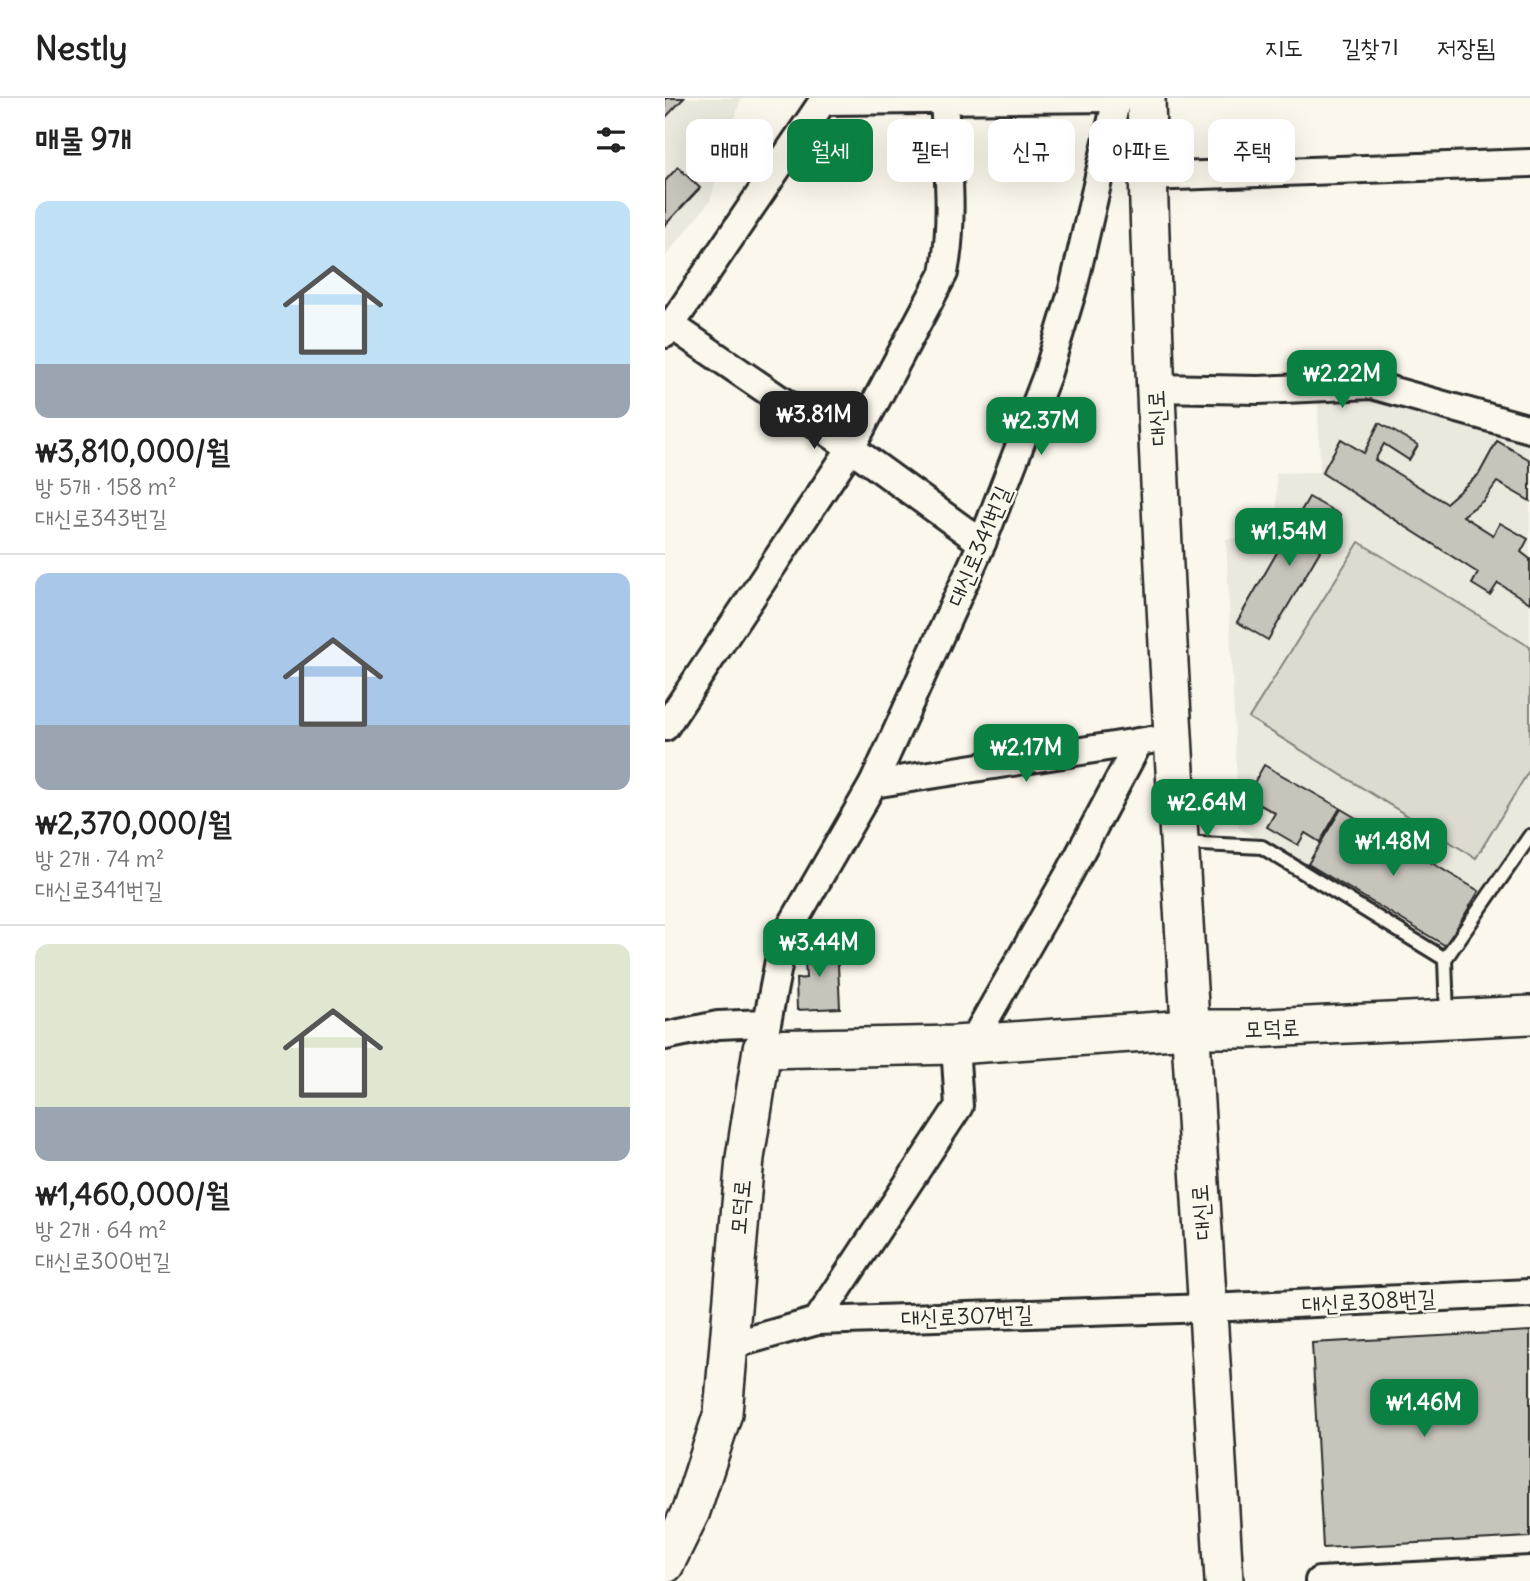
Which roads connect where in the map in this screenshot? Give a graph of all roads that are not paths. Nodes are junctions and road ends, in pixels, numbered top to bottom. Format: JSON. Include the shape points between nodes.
{"nodes":[{"id":1,"x":1118,"y":98,"type":"edge"},
{"id":2,"x":1146,"y":98,"type":"edge"},
{"id":3,"x":822,"y":99,"type":"edge"},
{"id":4,"x":944,"y":100,"type":"junction"},
{"id":5,"x":1146,"y":119,"type":"edge"},
{"id":6,"x":1530,"y":163,"type":"edge"},
{"id":7,"x":1194,"y":175,"type":"edge"},
{"id":8,"x":1147,"y":182,"type":"edge"},
{"id":9,"x":668,"y":329,"type":"edge"},
{"id":10,"x":1156,"y":388,"type":"junction"},
{"id":11,"x":1530,"y":429,"type":"edge"},
{"id":12,"x":851,"y":448,"type":"junction"},
{"id":13,"x":982,"y":543,"type":"junction"},
{"id":14,"x":665,"y":727,"type":"edge"},
{"id":15,"x":1156,"y":740,"type":"junction"},
{"id":16,"x":873,"y":784,"type":"junction"},
{"id":17,"x":1530,"y":836,"type":"edge"},
{"id":18,"x":1178,"y":843,"type":"junction"},
{"id":19,"x":1445,"y":959,"type":"junction"},
{"id":20,"x":1530,"y":1015,"type":"edge"},
{"id":21,"x":1447,"y":1020,"type":"junction"},
{"id":22,"x":1189,"y":1029,"type":"junction"},
{"id":23,"x":665,"y":1036,"type":"edge"},
{"id":24,"x":764,"y":1036,"type":"junction"},
{"id":25,"x":963,"y":1044,"type":"junction"},
{"id":26,"x":1530,"y":1293,"type":"edge"},
{"id":27,"x":1208,"y":1308,"type":"junction"},
{"id":28,"x":817,"y":1321,"type":"junction"},
{"id":29,"x":728,"y":1346,"type":"junction"},
{"id":30,"x":665,"y":1564,"type":"edge"},
{"id":31,"x":1530,"y":1570,"type":"edge"},
{"id":32,"x":1224,"y":1581,"type":"edge"},
{"id":33,"x":1319,"y":1581,"type":"edge"}],
"edges":[{"from":1,"to":4,"type":"street"},
{"from":1,"to":13,"type":"street","name":"대신로341번길","via":[[1051,363]]},
{"from":2,"to":5,"type":"street","name":"대신로"},
{"from":3,"to":4,"type":"street"},
{"from":3,"to":9,"type":"street"},
{"from":4,"to":12,"type":"street","via":[[950,216],[944,272]]},
{"from":6,"to":7,"type":"street"},
{"from":8,"to":10,"type":"street","name":"대신로"},
{"from":9,"to":12,"type":"street"},
{"from":10,"to":11,"type":"street","via":[[1372,385]]},
{"from":10,"to":15,"type":"street","name":"대신로"},
{"from":12,"to":13,"type":"street"},
{"from":12,"to":14,"type":"street"},
{"from":13,"to":16,"type":"street","name":"대신로341번길"},
{"from":15,"to":16,"type":"street"},
{"from":15,"to":18,"type":"street","name":"대신로"},
{"from":15,"to":25,"type":"street"},
{"from":16,"to":24,"type":"street","name":"대신로341번길","via":[[783,940]]},
{"from":17,"to":19,"type":"lane"},
{"from":18,"to":19,"type":"lane","via":[[1262,848]]},
{"from":18,"to":22,"type":"street","name":"대신로"},
{"from":19,"to":21,"type":"lane"},
{"from":20,"to":21,"type":"street","name":"모덕로"},
{"from":21,"to":22,"type":"street","name":"모덕로"},
{"from":22,"to":25,"type":"street","name":"모덕로"},
{"from":22,"to":27,"type":"street","name":"대신로"},
{"from":23,"to":24,"type":"street","via":[[718,1025]]},
{"from":24,"to":25,"type":"street","name":"모덕로"},
{"from":24,"to":29,"type":"street","name":"모덕로","via":[[745,1158]]},
{"from":25,"to":28,"type":"street","via":[[958,1106]]},
{"from":26,"to":27,"type":"street","name":"대신로308번길"},
{"from":27,"to":28,"type":"street","name":"대신로307번길"},
{"from":27,"to":32,"type":"street","name":"대신로"},
{"from":28,"to":29,"type":"street","name":"대신로307번길"},
{"from":29,"to":30,"type":"street","name":"모덕로","via":[[723,1413],[691,1511]]},
{"from":31,"to":33,"type":"street"}]}
